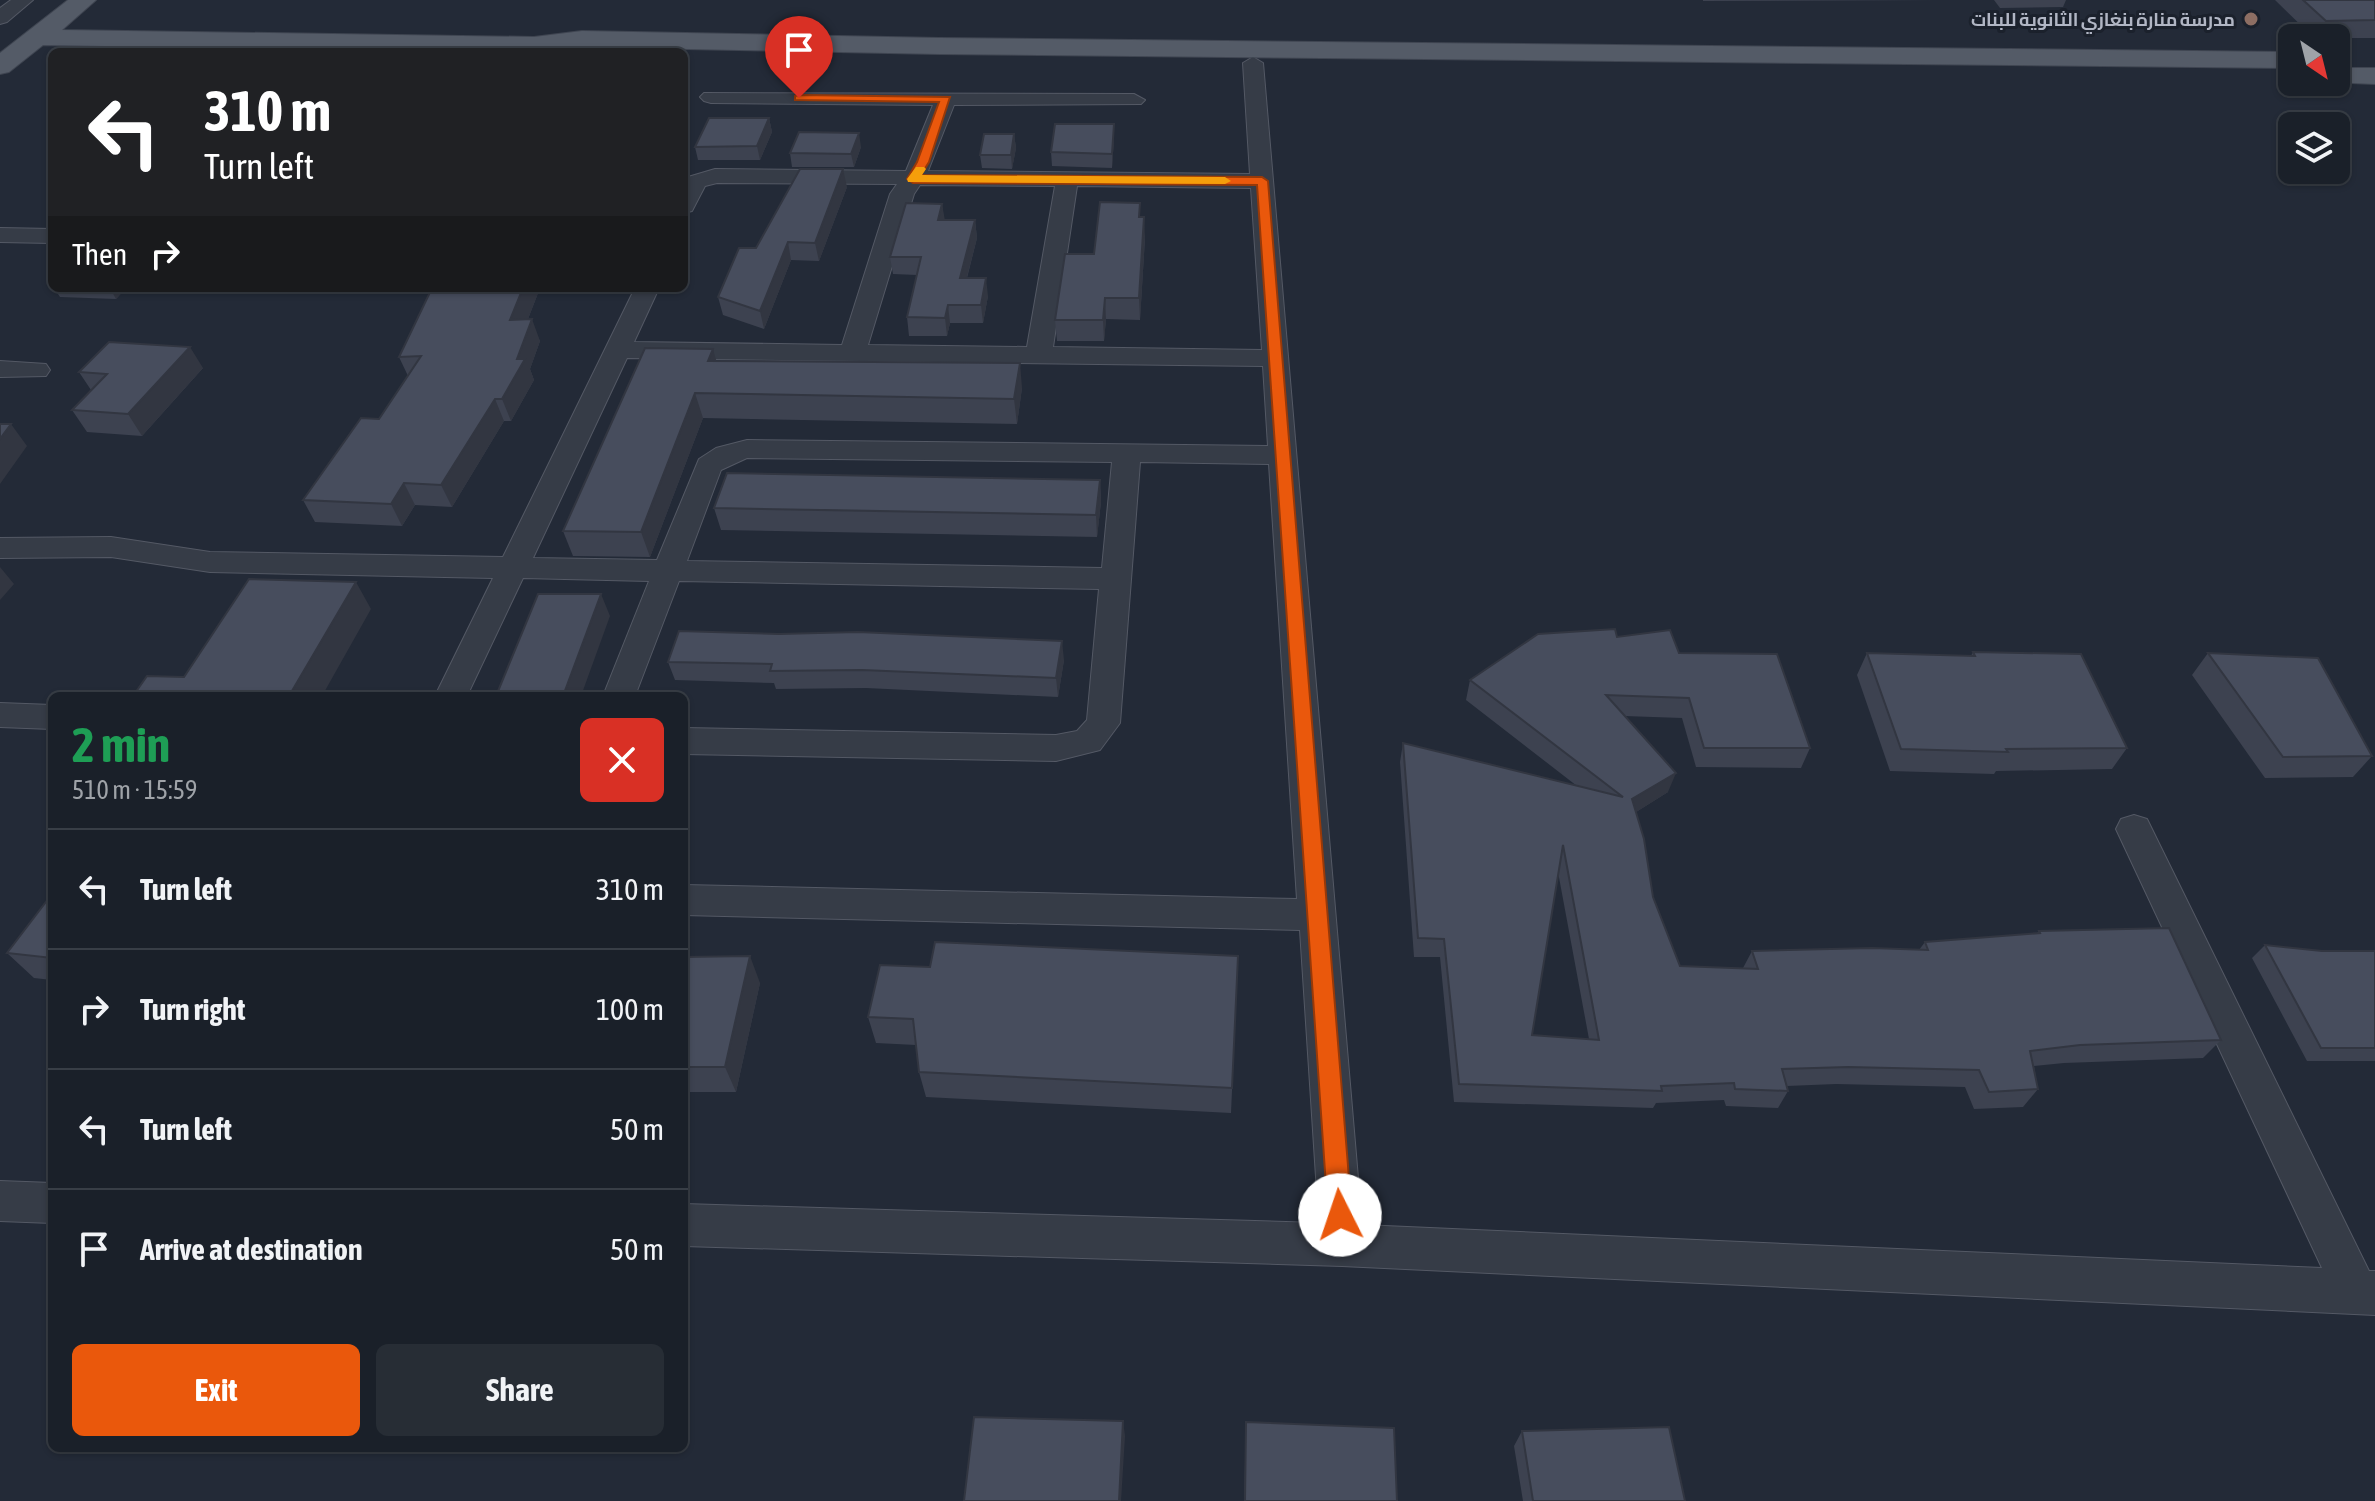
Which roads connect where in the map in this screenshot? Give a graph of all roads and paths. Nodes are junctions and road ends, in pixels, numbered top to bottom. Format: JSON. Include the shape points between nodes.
{"nodes":[{"id":1,"x":23,"y":0,"type":"edge"},
{"id":2,"x":79,"y":4,"type":"edge"},
{"id":3,"x":0,"y":18,"type":"edge"},
{"id":4,"x":103,"y":38,"type":"junction"},
{"id":5,"x":44,"y":46,"type":"edge"},
{"id":6,"x":74,"y":48,"type":"edge"},
{"id":7,"x":503,"y":48,"type":"edge"},
{"id":8,"x":547,"y":48,"type":"edge"},
{"id":9,"x":688,"y":55,"type":"edge"},
{"id":10,"x":2278,"y":60,"type":"edge"},
{"id":11,"x":2350,"y":61,"type":"edge"},
{"id":12,"x":2375,"y":61,"type":"edge"},
{"id":13,"x":1253,"y":63,"type":"junction"},
{"id":14,"x":0,"y":68,"type":"edge"},
{"id":15,"x":2278,"y":75,"type":"edge"},
{"id":16,"x":2350,"y":76,"type":"edge"},
{"id":17,"x":2375,"y":76,"type":"edge"},
{"id":18,"x":711,"y":97,"type":"dead end"},
{"id":19,"x":946,"y":99,"type":"junction"},
{"id":20,"x":1134,"y":100,"type":"dead end"},
{"id":21,"x":913,"y":179,"type":"junction"},
{"id":22,"x":1067,"y":180,"type":"junction"},
{"id":23,"x":1262,"y":181,"type":"junction"},
{"id":24,"x":688,"y":198,"type":"edge"},
{"id":25,"x":0,"y":235,"type":"edge"},
{"id":26,"x":48,"y":236,"type":"edge"},
{"id":27,"x":645,"y":292,"type":"edge"},
{"id":28,"x":619,"y":350,"type":"junction"},
{"id":29,"x":853,"y":353,"type":"junction"},
{"id":30,"x":1039,"y":355,"type":"junction"},
{"id":31,"x":1276,"y":358,"type":"junction"},
{"id":32,"x":0,"y":369,"type":"edge"},
{"id":33,"x":37,"y":370,"type":"dead end"},
{"id":34,"x":1127,"y":453,"type":"junction"},
{"id":35,"x":1283,"y":455,"type":"junction"},
{"id":36,"x":0,"y":548,"type":"edge"},
{"id":37,"x":512,"y":567,"type":"junction"},
{"id":38,"x":668,"y":571,"type":"junction"},
{"id":39,"x":1117,"y":579,"type":"junction"},
{"id":40,"x":453,"y":692,"type":"edge"},
{"id":41,"x":621,"y":692,"type":"edge"},
{"id":42,"x":0,"y":715,"type":"edge"},
{"id":43,"x":48,"y":717,"type":"edge"},
{"id":44,"x":688,"y":741,"type":"edge"},
{"id":45,"x":2134,"y":829,"type":"dead end"},
{"id":46,"x":688,"y":900,"type":"edge"},
{"id":47,"x":1318,"y":915,"type":"junction"},
{"id":48,"x":0,"y":1201,"type":"edge"},
{"id":49,"x":48,"y":1203,"type":"edge"},
{"id":50,"x":688,"y":1225,"type":"edge"},
{"id":51,"x":1342,"y":1245,"type":"junction"},
{"id":52,"x":2365,"y":1292,"type":"edge"}],
"edges":[{"from":1,"to":3,"type":"street"},
{"from":2,"to":4,"type":"main road","via":[[94,17]]},
{"from":2,"to":5,"type":"main road"},
{"from":4,"to":5,"type":"main road"},
{"from":4,"to":6,"type":"main road"},
{"from":4,"to":7,"type":"main road"},
{"from":5,"to":14,"type":"main road"},
{"from":8,"to":10,"type":"main road","via":[[582,39]]},
{"from":9,"to":13,"type":"main road"},
{"from":11,"to":12,"type":"main road"},
{"from":13,"to":15,"type":"main road"},
{"from":13,"to":23,"type":"street"},
{"from":16,"to":17,"type":"main road"},
{"from":18,"to":19,"type":"street"},
{"from":19,"to":20,"type":"street"},
{"from":19,"to":21,"type":"street"},
{"from":21,"to":22,"type":"street"},
{"from":21,"to":24,"type":"street","via":[[715,176],[696,182]]},
{"from":21,"to":29,"type":"street","via":[[902,194]]},
{"from":22,"to":23,"type":"street"},
{"from":22,"to":30,"type":"street"},
{"from":23,"to":31,"type":"street"},
{"from":25,"to":26,"type":"street"},
{"from":27,"to":28,"type":"street"},
{"from":28,"to":29,"type":"street"},
{"from":28,"to":37,"type":"street"},
{"from":29,"to":30,"type":"street"},
{"from":30,"to":31,"type":"street"},
{"from":31,"to":35,"type":"street"},
{"from":32,"to":33,"type":"street"},
{"from":34,"to":35,"type":"street"},
{"from":34,"to":38,"type":"street","via":[[736,450],[709,465]]},
{"from":34,"to":39,"type":"street"},
{"from":35,"to":47,"type":"street"},
{"from":36,"to":37,"type":"street","via":[[111,547],[210,562]]},
{"from":37,"to":38,"type":"street"},
{"from":37,"to":40,"type":"street"},
{"from":38,"to":39,"type":"street"},
{"from":38,"to":41,"type":"street"},
{"from":39,"to":44,"type":"street","via":[[1103,723],[1078,746]]},
{"from":42,"to":43,"type":"street"},
{"from":45,"to":52,"type":"street"},
{"from":46,"to":47,"type":"street"},
{"from":47,"to":51,"type":"street"},
{"from":48,"to":49,"type":"street"},
{"from":50,"to":51,"type":"street"},
{"from":51,"to":52,"type":"street"}]}
